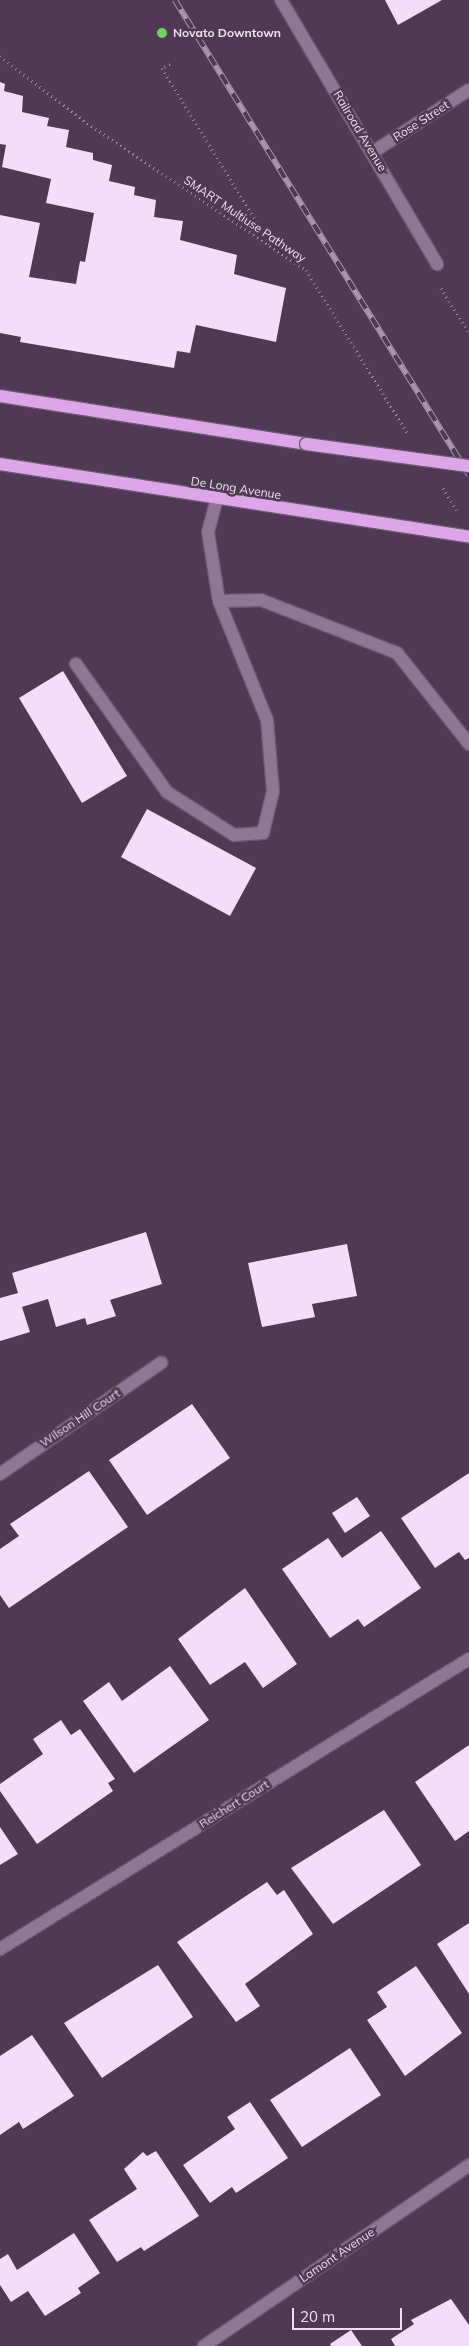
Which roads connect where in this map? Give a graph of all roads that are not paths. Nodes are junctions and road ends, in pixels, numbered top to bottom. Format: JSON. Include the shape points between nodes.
{"nodes":[{"id":1,"x":281,"y":0,"type":"edge"},
{"id":2,"x":469,"y":90,"type":"edge"},
{"id":3,"x":373,"y":152,"type":"junction"},
{"id":4,"x":437,"y":264,"type":"road end"},
{"id":5,"x":0,"y":396,"type":"edge"},
{"id":6,"x":0,"y":464,"type":"edge"},
{"id":7,"x":469,"y":466,"type":"edge"},
{"id":8,"x":217,"y":499,"type":"junction"},
{"id":9,"x":469,"y":537,"type":"edge"},
{"id":10,"x":219,"y":601,"type":"junction"},
{"id":11,"x":76,"y":664,"type":"dead end"},
{"id":12,"x":469,"y":744,"type":"edge"},
{"id":13,"x":161,"y":1363,"type":"dead end"},
{"id":14,"x":0,"y":1474,"type":"edge"},
{"id":15,"x":469,"y":1659,"type":"edge"},
{"id":16,"x":0,"y":1949,"type":"edge"},
{"id":17,"x":469,"y":2165,"type":"edge"},
{"id":18,"x":204,"y":2346,"type":"edge"}],
"edges":[{"from":1,"to":3,"type":"street","name":"Railroad Avenue"},
{"from":2,"to":3,"type":"street","name":"Rose Street"},
{"from":3,"to":4,"type":"street","name":"Railroad Avenue"},
{"from":5,"to":7,"type":"main road","bridge":true},
{"from":6,"to":8,"type":"main road","name":"De Long Avenue"},
{"from":8,"to":9,"type":"main road","name":"De Long Avenue"},
{"from":8,"to":10,"type":"street","via":[[208,532]]},
{"from":10,"to":11,"type":"street","via":[[267,720],[273,790],[262,833],[234,835],[167,792]]},
{"from":10,"to":12,"type":"street","via":[[261,600],[397,653]]},
{"from":13,"to":14,"type":"street","name":"Wilson Hill Court"},
{"from":15,"to":16,"type":"street","name":"Reichert Court"},
{"from":17,"to":18,"type":"street","name":"Lamont Avenue"}]}
